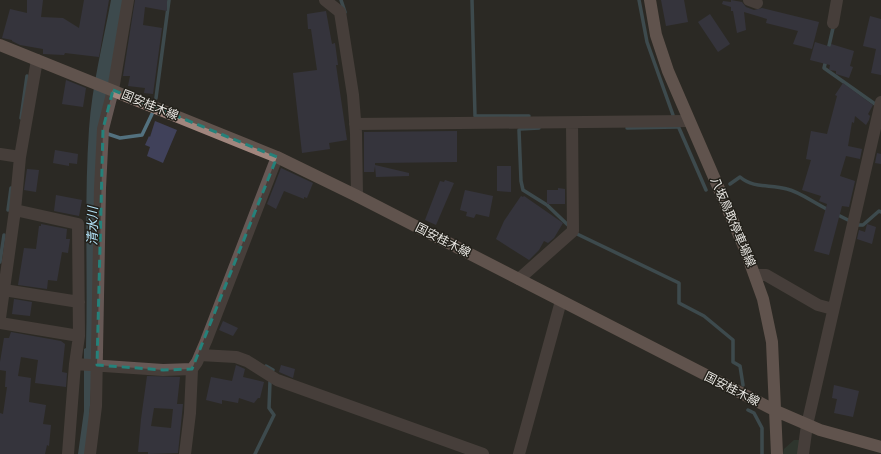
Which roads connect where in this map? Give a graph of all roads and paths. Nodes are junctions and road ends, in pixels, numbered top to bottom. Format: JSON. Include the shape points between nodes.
{"nodes":[{"id":1,"x":128,"y":0,"type":"edge"},
{"id":2,"x":325,"y":0,"type":"edge"},
{"id":3,"x":650,"y":0,"type":"edge"},
{"id":4,"x":837,"y":0,"type":"edge"},
{"id":5,"x":832,"y":23,"type":"dead end"},
{"id":6,"x":0,"y":45,"type":"edge"},
{"id":7,"x":37,"y":60,"type":"junction"},
{"id":8,"x":111,"y":89,"type":"junction"},
{"id":9,"x":881,"y":102,"type":"edge"},
{"id":10,"x":689,"y":122,"type":"junction"},
{"id":11,"x":572,"y":123,"type":"junction"},
{"id":12,"x":355,"y":124,"type":"junction"},
{"id":13,"x":0,"y":154,"type":"edge"},
{"id":14,"x":20,"y":157,"type":"junction"},
{"id":15,"x":277,"y":157,"type":"junction"},
{"id":16,"x":357,"y":196,"type":"junction"},
{"id":17,"x":15,"y":210,"type":"junction"},
{"id":18,"x":756,"y":275,"type":"junction"},
{"id":19,"x":519,"y":279,"type":"junction"},
{"id":20,"x":4,"y":290,"type":"junction"},
{"id":21,"x":562,"y":301,"type":"junction"},
{"id":22,"x":79,"y":302,"type":"junction"},
{"id":23,"x":833,"y":309,"type":"junction"},
{"id":24,"x":0,"y":318,"type":"edge"},
{"id":25,"x":0,"y":323,"type":"edge"},
{"id":26,"x":80,"y":336,"type":"junction"},
{"id":27,"x":200,"y":355,"type":"junction"},
{"id":28,"x":75,"y":364,"type":"junction"},
{"id":29,"x":97,"y":364,"type":"junction"},
{"id":30,"x":192,"y":369,"type":"junction"},
{"id":31,"x":776,"y":411,"type":"junction"},
{"id":32,"x":807,"y":425,"type":"junction"},
{"id":33,"x":881,"y":447,"type":"edge"},
{"id":34,"x":68,"y":454,"type":"edge"},
{"id":35,"x":90,"y":454,"type":"edge"},
{"id":36,"x":185,"y":454,"type":"edge"},
{"id":37,"x":483,"y":454,"type":"edge"},
{"id":38,"x":519,"y":454,"type":"edge"},
{"id":39,"x":777,"y":454,"type":"edge"},
{"id":40,"x":803,"y":454,"type":"edge"}],
"edges":[{"from":1,"to":8,"type":"street"},
{"from":2,"to":12,"type":"street","via":[[340,12]]},
{"from":3,"to":10,"type":"main road","name":"八坂鳥取停車場線","via":[[656,35]]},
{"from":4,"to":5,"type":"street"},
{"from":6,"to":7,"type":"main road","name":"国安桂木線"},
{"from":7,"to":8,"type":"main road","name":"国安桂木線"},
{"from":7,"to":14,"type":"street"},
{"from":8,"to":15,"type":"main road","name":"国安桂木線"},
{"from":8,"to":29,"type":"street","via":[[103,136],[100,188]]},
{"from":9,"to":23,"type":"street"},
{"from":10,"to":11,"type":"street"},
{"from":10,"to":18,"type":"main road","name":"八坂鳥取停車場線"},
{"from":11,"to":12,"type":"street"},
{"from":11,"to":19,"type":"street","via":[[573,231]]},
{"from":12,"to":16,"type":"street"},
{"from":13,"to":14,"type":"street"},
{"from":14,"to":17,"type":"street"},
{"from":15,"to":16,"type":"main road","name":"国安桂木線"},
{"from":15,"to":27,"type":"street"},
{"from":16,"to":19,"type":"main road","name":"国安桂木線"},
{"from":17,"to":20,"type":"street"},
{"from":17,"to":22,"type":"street","via":[[78,224]]},
{"from":18,"to":23,"type":"street","via":[[766,276],[818,305]]},
{"from":18,"to":31,"type":"main road","name":"八坂鳥取停車場線","via":[[771,335]]},
{"from":19,"to":21,"type":"main road","name":"国安桂木線"},
{"from":20,"to":22,"type":"street"},
{"from":20,"to":24,"type":"street"},
{"from":21,"to":31,"type":"main road","name":"国安桂木線"},
{"from":21,"to":38,"type":"street"},
{"from":22,"to":26,"type":"street"},
{"from":23,"to":32,"type":"street"},
{"from":25,"to":26,"type":"street"},
{"from":26,"to":28,"type":"street"},
{"from":27,"to":30,"type":"street"},
{"from":27,"to":37,"type":"street","via":[[236,357],[277,380]]},
{"from":28,"to":29,"type":"street"},
{"from":28,"to":34,"type":"street"},
{"from":29,"to":30,"type":"street","via":[[163,370]]},
{"from":29,"to":35,"type":"street","via":[[96,406]]},
{"from":30,"to":36,"type":"street"},
{"from":31,"to":32,"type":"main road","name":"国安桂木線"},
{"from":31,"to":39,"type":"main road","name":"八坂鳥取停車場線"},
{"from":32,"to":33,"type":"main road","name":"国安桂木線"},
{"from":32,"to":40,"type":"street"}]}
